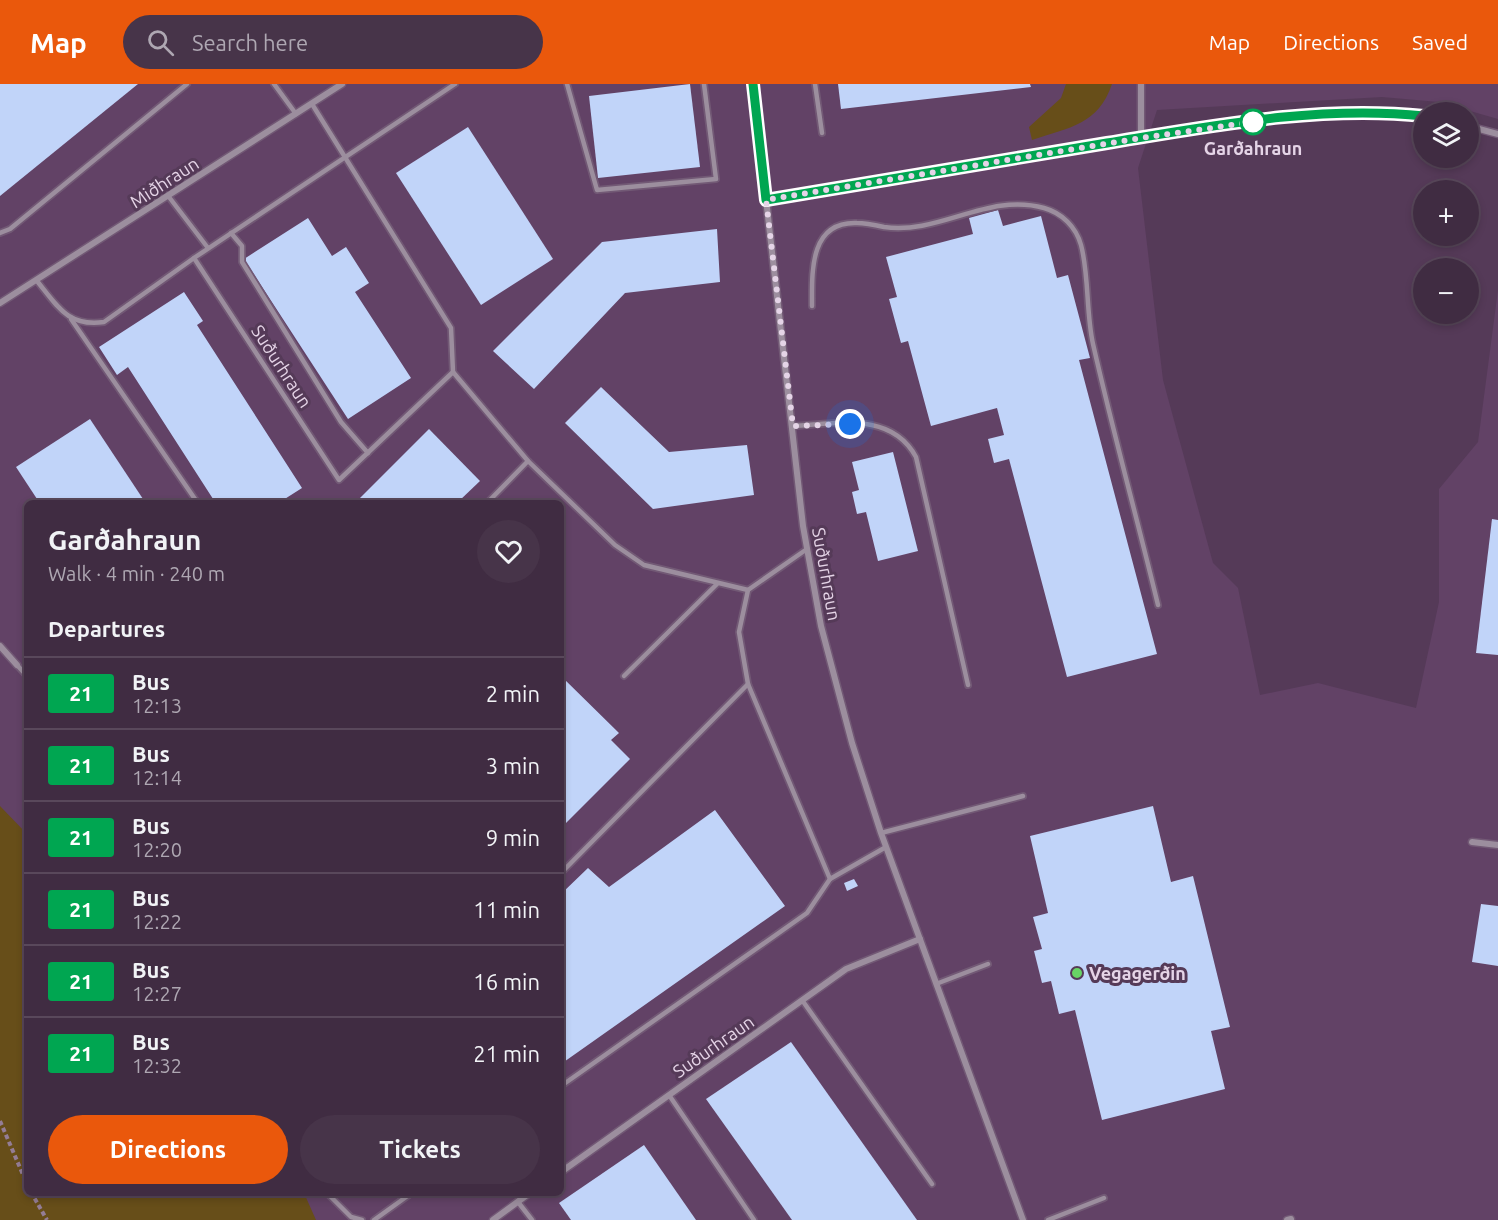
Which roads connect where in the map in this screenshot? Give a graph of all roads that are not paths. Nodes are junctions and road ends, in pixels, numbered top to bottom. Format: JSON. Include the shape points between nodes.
{"nodes":[{"id":1,"x":187,"y":84,"type":"edge"},
{"id":2,"x":274,"y":84,"type":"edge"},
{"id":3,"x":455,"y":84,"type":"edge"},
{"id":4,"x":567,"y":84,"type":"edge"},
{"id":5,"x":704,"y":84,"type":"edge"},
{"id":6,"x":753,"y":84,"type":"edge"},
{"id":7,"x":815,"y":84,"type":"edge"},
{"id":8,"x":1141,"y":84,"type":"edge"},
{"id":9,"x":338,"y":85,"type":"edge"},
{"id":10,"x":312,"y":104,"type":"junction"},
{"id":11,"x":296,"y":114,"type":"junction"},
{"id":12,"x":1413,"y":115,"type":"edge"},
{"id":13,"x":1479,"y":129,"type":"edge"},
{"id":14,"x":822,"y":133,"type":"dead end"},
{"id":15,"x":1498,"y":134,"type":"edge"},
{"id":16,"x":1141,"y":138,"type":"junction"},
{"id":17,"x":345,"y":157,"type":"junction"},
{"id":18,"x":170,"y":197,"type":"junction"},
{"id":19,"x":766,"y":200,"type":"junction"},
{"id":20,"x":0,"y":233,"type":"edge"},
{"id":21,"x":231,"y":233,"type":"junction"},
{"id":22,"x":208,"y":248,"type":"junction"},
{"id":23,"x":194,"y":258,"type":"junction"},
{"id":24,"x":37,"y":281,"type":"junction"},
{"id":25,"x":0,"y":303,"type":"edge"},
{"id":26,"x":812,"y":306,"type":"dead end"},
{"id":27,"x":71,"y":320,"type":"junction"},
{"id":28,"x":453,"y":372,"type":"junction"},
{"id":29,"x":793,"y":426,"type":"junction"},
{"id":30,"x":368,"y":453,"type":"junction"},
{"id":31,"x":528,"y":461,"type":"junction"},
{"id":32,"x":196,"y":500,"type":"edge"},
{"id":33,"x":490,"y":500,"type":"edge"},
{"id":34,"x":808,"y":549,"type":"junction"},
{"id":35,"x":717,"y":584,"type":"junction"},
{"id":36,"x":748,"y":591,"type":"junction"},
{"id":37,"x":1158,"y":605,"type":"dead end"},
{"id":38,"x":0,"y":646,"type":"edge"},
{"id":39,"x":17,"y":665,"type":"joint"},
{"id":40,"x":24,"y":673,"type":"edge"},
{"id":41,"x":624,"y":676,"type":"dead end"},
{"id":42,"x":748,"y":684,"type":"junction"},
{"id":43,"x":968,"y":684,"type":"dead end"},
{"id":44,"x":1023,"y":796,"type":"dead end"},
{"id":45,"x":881,"y":833,"type":"junction"},
{"id":46,"x":1472,"y":842,"type":"dead end"},
{"id":47,"x":1498,"y":845,"type":"edge"},
{"id":48,"x":886,"y":847,"type":"junction"},
{"id":49,"x":564,"y":870,"type":"edge"},
{"id":50,"x":830,"y":879,"type":"junction"},
{"id":51,"x":920,"y":939,"type":"junction"},
{"id":52,"x":988,"y":964,"type":"dead end"},
{"id":53,"x":936,"y":984,"type":"junction"},
{"id":54,"x":802,"y":1000,"type":"junction"},
{"id":55,"x":564,"y":1084,"type":"edge"},
{"id":56,"x":669,"y":1095,"type":"junction"},
{"id":57,"x":564,"y":1170,"type":"edge"},
{"id":58,"x":932,"y":1184,"type":"dead end"},
{"id":59,"x":330,"y":1196,"type":"edge"},
{"id":60,"x":408,"y":1196,"type":"edge"},
{"id":61,"x":526,"y":1196,"type":"edge"},
{"id":62,"x":1104,"y":1198,"type":"dead end"},
{"id":63,"x":518,"y":1202,"type":"junction"},
{"id":64,"x":362,"y":1220,"type":"edge"},
{"id":65,"x":375,"y":1220,"type":"edge"},
{"id":66,"x":493,"y":1220,"type":"edge"},
{"id":67,"x":532,"y":1220,"type":"edge"},
{"id":68,"x":754,"y":1220,"type":"edge"},
{"id":69,"x":1023,"y":1220,"type":"edge"},
{"id":70,"x":1048,"y":1220,"type":"edge"}],
"edges":[{"from":1,"to":20,"type":"lane","via":[[10,229]]},
{"from":2,"to":11,"type":"lane"},
{"from":3,"to":17,"type":"lane"},
{"from":4,"to":5,"type":"lane","via":[[597,190],[716,179]]},
{"from":6,"to":19,"type":"street"},
{"from":7,"to":14,"type":"lane"},
{"from":8,"to":16,"type":"street"},
{"from":9,"to":10,"type":"street","name":"Miðhraun"},
{"from":10,"to":11,"type":"street","name":"Miðhraun"},
{"from":10,"to":17,"type":"lane"},
{"from":11,"to":18,"type":"street","name":"Miðhraun"},
{"from":12,"to":16,"type":"street","via":[[1380,111],[1301,115]]},
{"from":13,"to":15,"type":"street"},
{"from":16,"to":19,"type":"street"},
{"from":17,"to":21,"type":"lane"},
{"from":17,"to":28,"type":"lane","via":[[451,328]]},
{"from":18,"to":22,"type":"lane"},
{"from":18,"to":24,"type":"street","name":"Miðhraun"},
{"from":19,"to":29,"type":"street","name":"Suðurhraun"},
{"from":21,"to":22,"type":"lane"},
{"from":21,"to":30,"type":"lane","via":[[242,246],[242,262],[341,422]]},
{"from":22,"to":23,"type":"lane"},
{"from":23,"to":27,"type":"lane","via":[[104,322],[88,325]]},
{"from":23,"to":30,"type":"lane","name":"Suðurhraun","via":[[339,480]]},
{"from":24,"to":25,"type":"street","name":"Miðhraun"},
{"from":24,"to":27,"type":"lane"},
{"from":26,"to":37,"type":"lane","via":[[812,275],[818,245],[827,233],[841,226],[856,222],[905,230],[994,205],[1044,208],[1065,219],[1081,244],[1093,342]]},
{"from":27,"to":32,"type":"lane"},
{"from":28,"to":30,"type":"lane","name":"Suðurhraun"},
{"from":28,"to":31,"type":"lane"},
{"from":29,"to":34,"type":"street","name":"Suðurhraun"},
{"from":29,"to":43,"type":"lane","via":[[873,424],[893,431],[910,447],[916,457]]},
{"from":31,"to":33,"type":"lane"},
{"from":31,"to":35,"type":"lane","via":[[627,554],[644,565]]},
{"from":34,"to":36,"type":"lane"},
{"from":34,"to":45,"type":"street","name":"Suðurhraun","via":[[835,681]]},
{"from":35,"to":36,"type":"lane"},
{"from":35,"to":41,"type":"lane"},
{"from":36,"to":42,"type":"lane","via":[[739,632]]},
{"from":38,"to":39,"type":"street"},
{"from":39,"to":40,"type":"lane"},
{"from":42,"to":49,"type":"lane"},
{"from":42,"to":50,"type":"lane"},
{"from":44,"to":45,"type":"lane"},
{"from":45,"to":48,"type":"street","name":"Suðurhraun"},
{"from":46,"to":47,"type":"street"},
{"from":48,"to":50,"type":"lane"},
{"from":48,"to":51,"type":"street","name":"Suðurhraun"},
{"from":50,"to":55,"type":"lane","via":[[807,913]]},
{"from":51,"to":53,"type":"street","name":"Suðurhraun"},
{"from":51,"to":54,"type":"street","name":"Suðurhraun","via":[[846,969]]},
{"from":52,"to":53,"type":"lane"},
{"from":53,"to":69,"type":"street","name":"Suðurhraun"},
{"from":54,"to":56,"type":"street","name":"Suðurhraun"},
{"from":54,"to":58,"type":"lane"},
{"from":56,"to":57,"type":"street","name":"Suðurhraun"},
{"from":56,"to":68,"type":"lane"},
{"from":59,"to":64,"type":"lane","via":[[351,1218]]},
{"from":60,"to":65,"type":"lane"},
{"from":61,"to":63,"type":"street"},
{"from":62,"to":70,"type":"lane"},
{"from":63,"to":66,"type":"street"},
{"from":63,"to":67,"type":"lane"}]}
